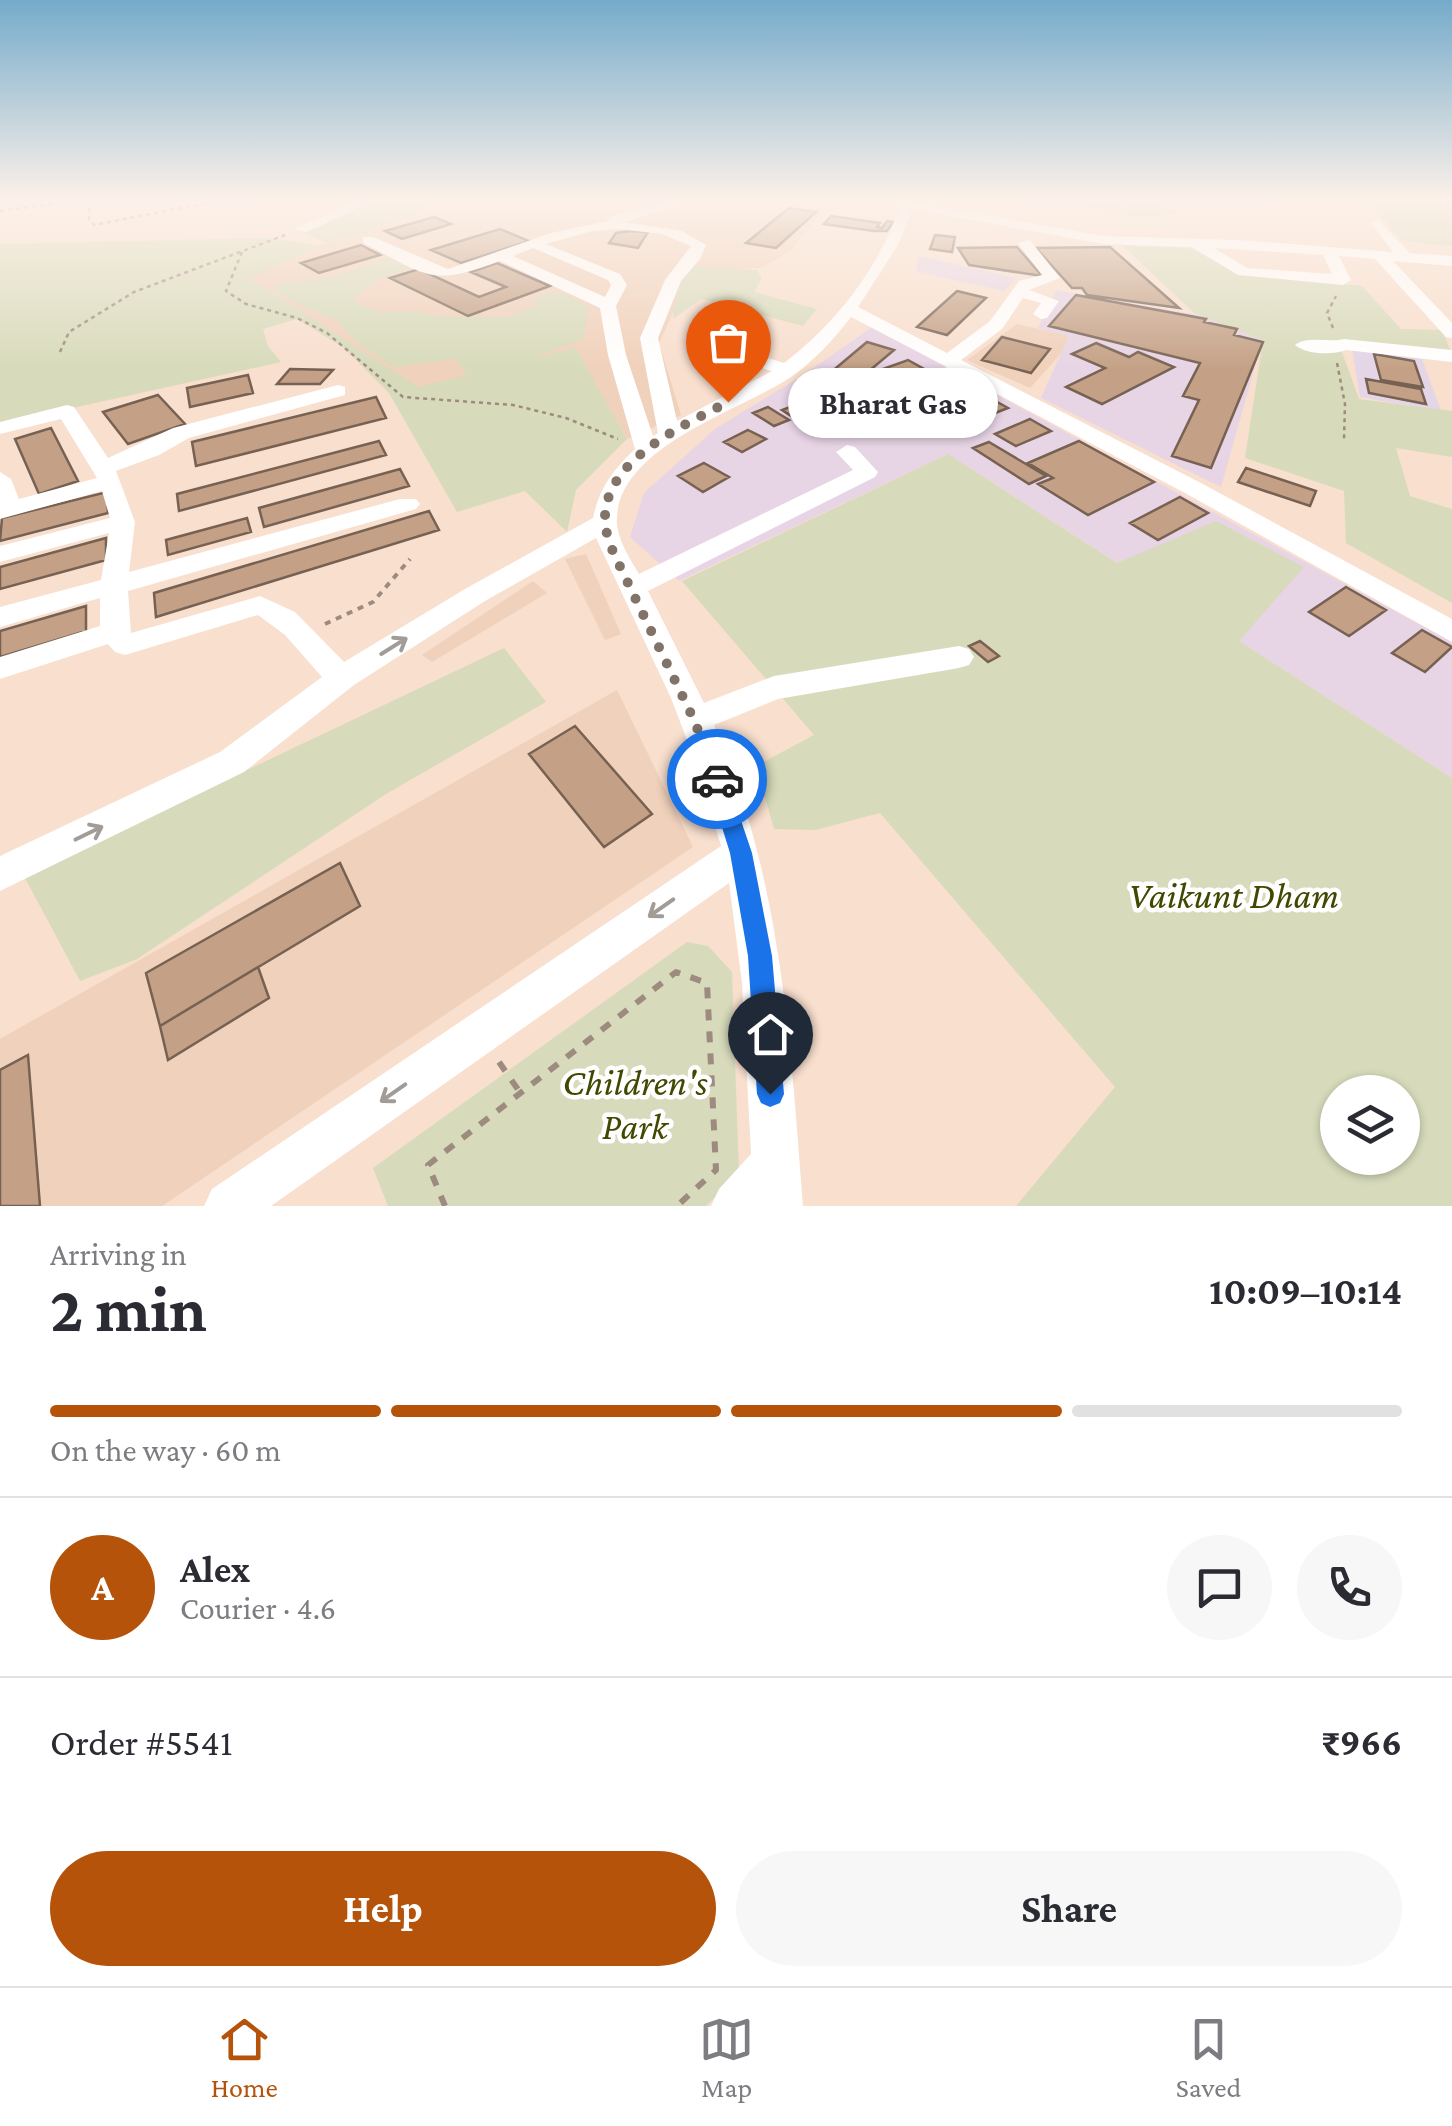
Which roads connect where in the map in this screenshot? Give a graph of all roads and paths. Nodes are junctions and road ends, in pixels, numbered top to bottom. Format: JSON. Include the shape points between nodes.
{"nodes":[{"id":1,"x":230,"y":256,"type":"edge"},
{"id":2,"x":240,"y":256,"type":"edge"},
{"id":3,"x":403,"y":256,"type":"edge"},
{"id":4,"x":565,"y":256,"type":"edge"},
{"id":5,"x":695,"y":256,"type":"edge"},
{"id":6,"x":884,"y":256,"type":"edge"},
{"id":7,"x":1035,"y":256,"type":"edge"},
{"id":8,"x":1218,"y":256,"type":"edge"},
{"id":9,"x":1332,"y":256,"type":"edge"},
{"id":10,"x":1380,"y":256,"type":"edge"},
{"id":11,"x":1384,"y":256,"type":"edge"},
{"id":12,"x":502,"y":257,"type":"joint"},
{"id":13,"x":1406,"y":258,"type":"joint"},
{"id":14,"x":1452,"y":261,"type":"edge"},
{"id":15,"x":1341,"y":280,"type":"junction"},
{"id":16,"x":1020,"y":292,"type":"junction"},
{"id":17,"x":608,"y":306,"type":"junction"},
{"id":18,"x":849,"y":308,"type":"junction"},
{"id":19,"x":1040,"y":314,"type":"dead end"},
{"id":20,"x":740,"y":332,"type":"dead end"},
{"id":21,"x":1452,"y":333,"type":"edge"},
{"id":22,"x":1304,"y":345,"type":"dead end"},
{"id":23,"x":1340,"y":346,"type":"junction"},
{"id":24,"x":60,"y":352,"type":"dead end"},
{"id":25,"x":1452,"y":356,"type":"edge"},
{"id":26,"x":956,"y":364,"type":"junction"},
{"id":27,"x":787,"y":370,"type":"junction"},
{"id":28,"x":914,"y":385,"type":"dead end"},
{"id":29,"x":338,"y":391,"type":"dead end"},
{"id":30,"x":1344,"y":404,"type":"joint"},
{"id":31,"x":0,"y":428,"type":"edge"},
{"id":32,"x":618,"y":439,"type":"dead end"},
{"id":33,"x":1344,"y":439,"type":"dead end"},
{"id":34,"x":658,"y":443,"type":"junction"},
{"id":35,"x":847,"y":452,"type":"dead end"},
{"id":36,"x":107,"y":474,"type":"junction"},
{"id":37,"x":0,"y":479,"type":"edge"},
{"id":38,"x":408,"y":504,"type":"dead end"},
{"id":39,"x":5,"y":510,"type":"edge"},
{"id":40,"x":122,"y":522,"type":"junction"},
{"id":41,"x":605,"y":522,"type":"junction"},
{"id":42,"x":0,"y":554,"type":"edge"},
{"id":43,"x":410,"y":559,"type":"dead end"},
{"id":44,"x":114,"y":584,"type":"junction"},
{"id":45,"x":633,"y":588,"type":"junction"},
{"id":46,"x":0,"y":617,"type":"edge"},
{"id":47,"x":1452,"y":632,"type":"edge"},
{"id":48,"x":303,"y":635,"type":"junction"},
{"id":49,"x":117,"y":636,"type":"junction"},
{"id":50,"x":959,"y":657,"type":"dead end"},
{"id":51,"x":0,"y":668,"type":"edge"},
{"id":52,"x":344,"y":678,"type":"junction"},
{"id":53,"x":694,"y":720,"type":"junction"},
{"id":54,"x":741,"y":853,"type":"junction"},
{"id":55,"x":0,"y":874,"type":"edge"},
{"id":56,"x":506,"y":1072,"type":"dead end"},
{"id":57,"x":520,"y":1093,"type":"junction"},
{"id":58,"x":777,"y":1184,"type":"edge"},
{"id":59,"x":230,"y":1206,"type":"edge"},
{"id":60,"x":445,"y":1206,"type":"edge"},
{"id":61,"x":677,"y":1206,"type":"edge"},
{"id":62,"x":736,"y":1206,"type":"edge"}],
"edges":[{"from":1,"to":24,"type":"path","via":[[134,292],[69,332]]},
{"from":2,"to":32,"type":"path","via":[[226,291],[248,308],[294,316],[352,349],[404,397],[510,402]]},
{"from":3,"to":12,"type":"street","via":[[449,274]]},
{"from":4,"to":17,"type":"street","via":[[614,276],[619,285]]},
{"from":5,"to":34,"type":"street","via":[[672,280],[649,338]]},
{"from":6,"to":18,"type":"street"},
{"from":7,"to":16,"type":"street","via":[[1052,278],[1025,284]]},
{"from":8,"to":15,"type":"street","via":[[1243,272]]},
{"from":9,"to":15,"type":"street"},
{"from":10,"to":21,"type":"street"},
{"from":11,"to":13,"type":"street"},
{"from":12,"to":17,"type":"street"},
{"from":13,"to":14,"type":"street"},
{"from":15,"to":23,"type":"path","via":[[1327,314]]},
{"from":16,"to":19,"type":"street","via":[[1050,301]]},
{"from":16,"to":26,"type":"street"},
{"from":17,"to":34,"type":"street","via":[[617,355]]},
{"from":18,"to":26,"type":"street"},
{"from":18,"to":27,"type":"street"},
{"from":20,"to":27,"type":"street","via":[[719,349]]},
{"from":22,"to":23,"type":"street"},
{"from":23,"to":25,"type":"street"},
{"from":23,"to":30,"type":"path"},
{"from":26,"to":28,"type":"street"},
{"from":26,"to":47,"type":"street"},
{"from":27,"to":34,"type":"street"},
{"from":29,"to":36,"type":"street","via":[[181,433]]},
{"from":30,"to":33,"type":"path"},
{"from":31,"to":36,"type":"street","via":[[66,411]]},
{"from":34,"to":41,"type":"street","via":[[620,475]]},
{"from":35,"to":45,"type":"street","via":[[867,472]]},
{"from":36,"to":39,"type":"street"},
{"from":36,"to":40,"type":"street"},
{"from":37,"to":39,"type":"street"},
{"from":38,"to":44,"type":"street"},
{"from":40,"to":42,"type":"street"},
{"from":40,"to":44,"type":"street"},
{"from":41,"to":45,"type":"street"},
{"from":52,"to":41,"type":"street","one_way":true},
{"from":43,"to":48,"type":"path","via":[[373,602]]},
{"from":44,"to":46,"type":"street"},
{"from":44,"to":49,"type":"street"},
{"from":45,"to":53,"type":"street"},
{"from":48,"to":49,"type":"street","via":[[260,605],[162,636],[125,644]]},
{"from":48,"to":52,"type":"street"},
{"from":49,"to":51,"type":"street"},
{"from":50,"to":53,"type":"street","via":[[774,688]]},
{"from":55,"to":52,"type":"street","one_way":true,"via":[[232,762]]},
{"from":53,"to":54,"type":"street"},
{"from":54,"to":58,"type":"street","via":[[760,956]]},
{"from":54,"to":59,"type":"street","one_way":true},
{"from":56,"to":57,"type":"path"},
{"from":57,"to":60,"type":"path","via":[[428,1165]]},
{"from":57,"to":61,"type":"path","via":[[676,972],[707,983],[716,1170]]},
{"from":58,"to":62,"type":"street"}]}
